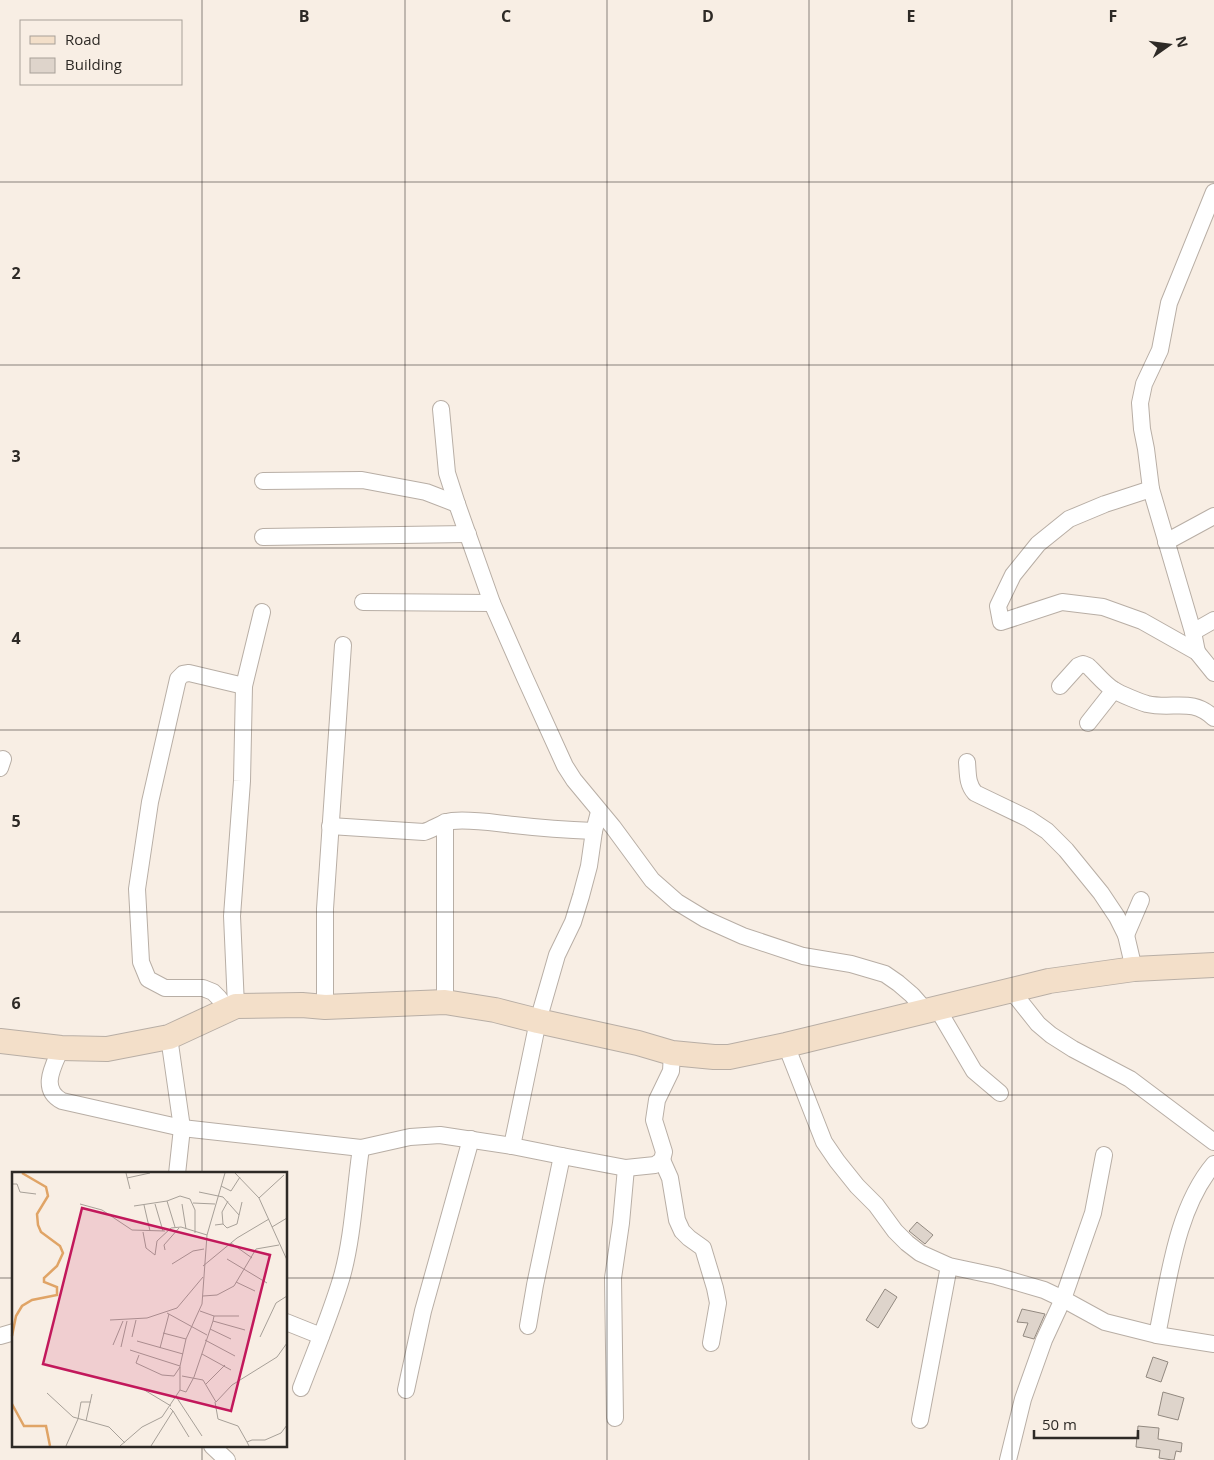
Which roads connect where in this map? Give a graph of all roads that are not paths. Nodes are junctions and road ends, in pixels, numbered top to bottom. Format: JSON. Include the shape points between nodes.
{"nodes":[{"id":1,"x":1214,"y":192,"type":"edge"},
{"id":2,"x":441,"y":408,"type":"dead end"},
{"id":3,"x":263,"y":481,"type":"dead end"},
{"id":4,"x":1150,"y":489,"type":"junction"},
{"id":5,"x":457,"y":504,"type":"junction"},
{"id":6,"x":1214,"y":516,"type":"edge"},
{"id":7,"x":468,"y":534,"type":"junction"},
{"id":8,"x":263,"y":537,"type":"dead end"},
{"id":9,"x":1166,"y":542,"type":"junction"},
{"id":10,"x":362,"y":602,"type":"dead end"},
{"id":11,"x":492,"y":603,"type":"junction"},
{"id":12,"x":262,"y":612,"type":"dead end"},
{"id":13,"x":1214,"y":620,"type":"edge"},
{"id":14,"x":1193,"y":632,"type":"junction"},
{"id":15,"x":343,"y":645,"type":"dead end"},
{"id":16,"x":1197,"y":652,"type":"junction"},
{"id":17,"x":1214,"y":672,"type":"edge"},
{"id":18,"x":244,"y":686,"type":"junction"},
{"id":19,"x":1060,"y":686,"type":"dead end"},
{"id":20,"x":1114,"y":690,"type":"junction"},
{"id":21,"x":1214,"y":718,"type":"edge"},
{"id":22,"x":1088,"y":723,"type":"dead end"},
{"id":23,"x":968,"y":762,"type":"dead end"},
{"id":24,"x":599,"y":812,"type":"junction"},
{"id":25,"x":444,"y":822,"type":"junction"},
{"id":26,"x":330,"y":826,"type":"junction"},
{"id":27,"x":594,"y":831,"type":"junction"},
{"id":28,"x":1140,"y":900,"type":"dead end"},
{"id":29,"x":1126,"y":935,"type":"junction"},
{"id":30,"x":1214,"y":965,"type":"edge"},
{"id":31,"x":1134,"y":969,"type":"junction"},
{"id":32,"x":1011,"y":990,"type":"junction"},
{"id":33,"x":445,"y":1002,"type":"junction"},
{"id":34,"x":325,"y":1007,"type":"junction"},
{"id":35,"x":232,"y":1008,"type":"junction"},
{"id":36,"x":932,"y":1009,"type":"junction"},
{"id":37,"x":538,"y":1021,"type":"junction"},
{"id":38,"x":169,"y":1038,"type":"junction"},
{"id":39,"x":0,"y":1040,"type":"edge"},
{"id":40,"x":786,"y":1045,"type":"junction"},
{"id":41,"x":61,"y":1048,"type":"junction"},
{"id":42,"x":672,"y":1053,"type":"junction"},
{"id":43,"x":1000,"y":1093,"type":"dead end"},
{"id":44,"x":182,"y":1128,"type":"junction"},
{"id":45,"x":471,"y":1139,"type":"junction"},
{"id":46,"x":1214,"y":1142,"type":"edge"},
{"id":47,"x":512,"y":1146,"type":"junction"},
{"id":48,"x":361,"y":1148,"type":"junction"},
{"id":49,"x":1104,"y":1155,"type":"dead end"},
{"id":50,"x":562,"y":1156,"type":"junction"},
{"id":51,"x":662,"y":1160,"type":"junction"},
{"id":52,"x":1214,"y":1164,"type":"edge"},
{"id":53,"x":626,"y":1168,"type":"junction"},
{"id":54,"x":177,"y":1172,"type":"edge"},
{"id":55,"x":949,"y":1266,"type":"junction"},
{"id":56,"x":1063,"y":1298,"type":"junction"},
{"id":57,"x":288,"y":1323,"type":"edge"},
{"id":58,"x":528,"y":1326,"type":"dead end"},
{"id":59,"x":1158,"y":1335,"type":"junction"},
{"id":60,"x":321,"y":1336,"type":"junction"},
{"id":61,"x":710,"y":1343,"type":"dead end"},
{"id":62,"x":1214,"y":1344,"type":"edge"},
{"id":63,"x":301,"y":1388,"type":"dead end"},
{"id":64,"x":406,"y":1390,"type":"dead end"},
{"id":65,"x":615,"y":1418,"type":"dead end"},
{"id":66,"x":920,"y":1420,"type":"dead end"},
{"id":67,"x":214,"y":1448,"type":"edge"},
{"id":68,"x":227,"y":1460,"type":"edge"},
{"id":69,"x":1008,"y":1460,"type":"edge"}],
"edges":[{"from":1,"to":4,"type":"street","via":[[1169,303],[1160,350],[1144,384],[1140,403]]},
{"from":2,"to":5,"type":"street","via":[[447,473]]},
{"from":3,"to":5,"type":"street","via":[[362,480],[426,492]]},
{"from":4,"to":9,"type":"street"},
{"from":4,"to":16,"type":"street","via":[[1069,519],[1038,544],[1013,575],[998,606],[1001,622],[1062,602],[1103,607],[1142,621]]},
{"from":5,"to":7,"type":"street"},
{"from":6,"to":9,"type":"street"},
{"from":7,"to":8,"type":"street"},
{"from":7,"to":11,"type":"street"},
{"from":9,"to":14,"type":"street"},
{"from":10,"to":11,"type":"street"},
{"from":11,"to":24,"type":"street","via":[[565,766]]},
{"from":12,"to":18,"type":"street"},
{"from":13,"to":14,"type":"street"},
{"from":14,"to":16,"type":"street"},
{"from":15,"to":26,"type":"street"},
{"from":16,"to":17,"type":"street"},
{"from":18,"to":35,"type":"street","via":[[242,781],[232,916]]},
{"from":18,"to":35,"type":"street","via":[[189,673],[178,679],[150,802],[137,889],[140,962],[148,980],[165,988],[203,988]]},
{"from":19,"to":20,"type":"street","via":[[1083,664]]},
{"from":20,"to":21,"type":"street","via":[[1146,704],[1192,705]]},
{"from":20,"to":22,"type":"street"},
{"from":23,"to":29,"type":"street","via":[[970,788],[1047,831],[1101,892]]},
{"from":24,"to":27,"type":"street"},
{"from":24,"to":36,"type":"street","via":[[652,880],[677,902],[743,936],[803,956],[885,974]]},
{"from":25,"to":26,"type":"street","via":[[434,830],[424,832]]},
{"from":25,"to":27,"type":"street","via":[[470,821]]},
{"from":25,"to":33,"type":"street"},
{"from":26,"to":34,"type":"street","via":[[325,909]]},
{"from":27,"to":37,"type":"street","via":[[581,896],[558,955]]},
{"from":28,"to":29,"type":"street"},
{"from":29,"to":31,"type":"street"},
{"from":30,"to":31,"type":"street"},
{"from":31,"to":32,"type":"street"},
{"from":32,"to":36,"type":"street"},
{"from":32,"to":46,"type":"street","via":[[1051,1035],[1130,1079]]},
{"from":33,"to":34,"type":"street"},
{"from":33,"to":37,"type":"street"},
{"from":34,"to":35,"type":"street"},
{"from":35,"to":38,"type":"street"},
{"from":36,"to":40,"type":"street"},
{"from":36,"to":43,"type":"street","via":[[974,1071]]},
{"from":37,"to":42,"type":"street"},
{"from":37,"to":47,"type":"street"},
{"from":38,"to":41,"type":"street","via":[[107,1049]]},
{"from":38,"to":44,"type":"street"},
{"from":39,"to":41,"type":"street"},
{"from":40,"to":42,"type":"street","via":[[729,1057]]},
{"from":40,"to":55,"type":"street","via":[[824,1142],[837,1162],[907,1243]]},
{"from":41,"to":44,"type":"street","via":[[50,1075],[49,1085],[56,1098]]},
{"from":42,"to":51,"type":"street","via":[[671,1072],[657,1100],[654,1120],[664,1152]]},
{"from":44,"to":48,"type":"street"},
{"from":44,"to":54,"type":"street"},
{"from":45,"to":47,"type":"street"},
{"from":45,"to":48,"type":"street","via":[[423,1135]]},
{"from":45,"to":64,"type":"street","via":[[423,1311]]},
{"from":47,"to":50,"type":"street"},
{"from":48,"to":60,"type":"street","via":[[342,1275]]},
{"from":49,"to":56,"type":"street","via":[[1093,1213]]},
{"from":50,"to":53,"type":"street"},
{"from":50,"to":58,"type":"street"},
{"from":51,"to":53,"type":"street","via":[[655,1165]]},
{"from":51,"to":61,"type":"street","via":[[670,1178],[677,1220],[682,1231],[703,1248],[715,1288],[718,1303]]},
{"from":52,"to":59,"type":"street","via":[[1194,1193],[1182,1226]]},
{"from":53,"to":65,"type":"street","via":[[613,1278]]},
{"from":55,"to":56,"type":"street","via":[[996,1276]]},
{"from":55,"to":66,"type":"street"},
{"from":56,"to":59,"type":"street","via":[[1105,1322]]},
{"from":56,"to":69,"type":"street","via":[[1023,1399]]},
{"from":57,"to":60,"type":"street"},
{"from":59,"to":62,"type":"street"},
{"from":60,"to":63,"type":"street"},
{"from":67,"to":68,"type":"street"}]}
